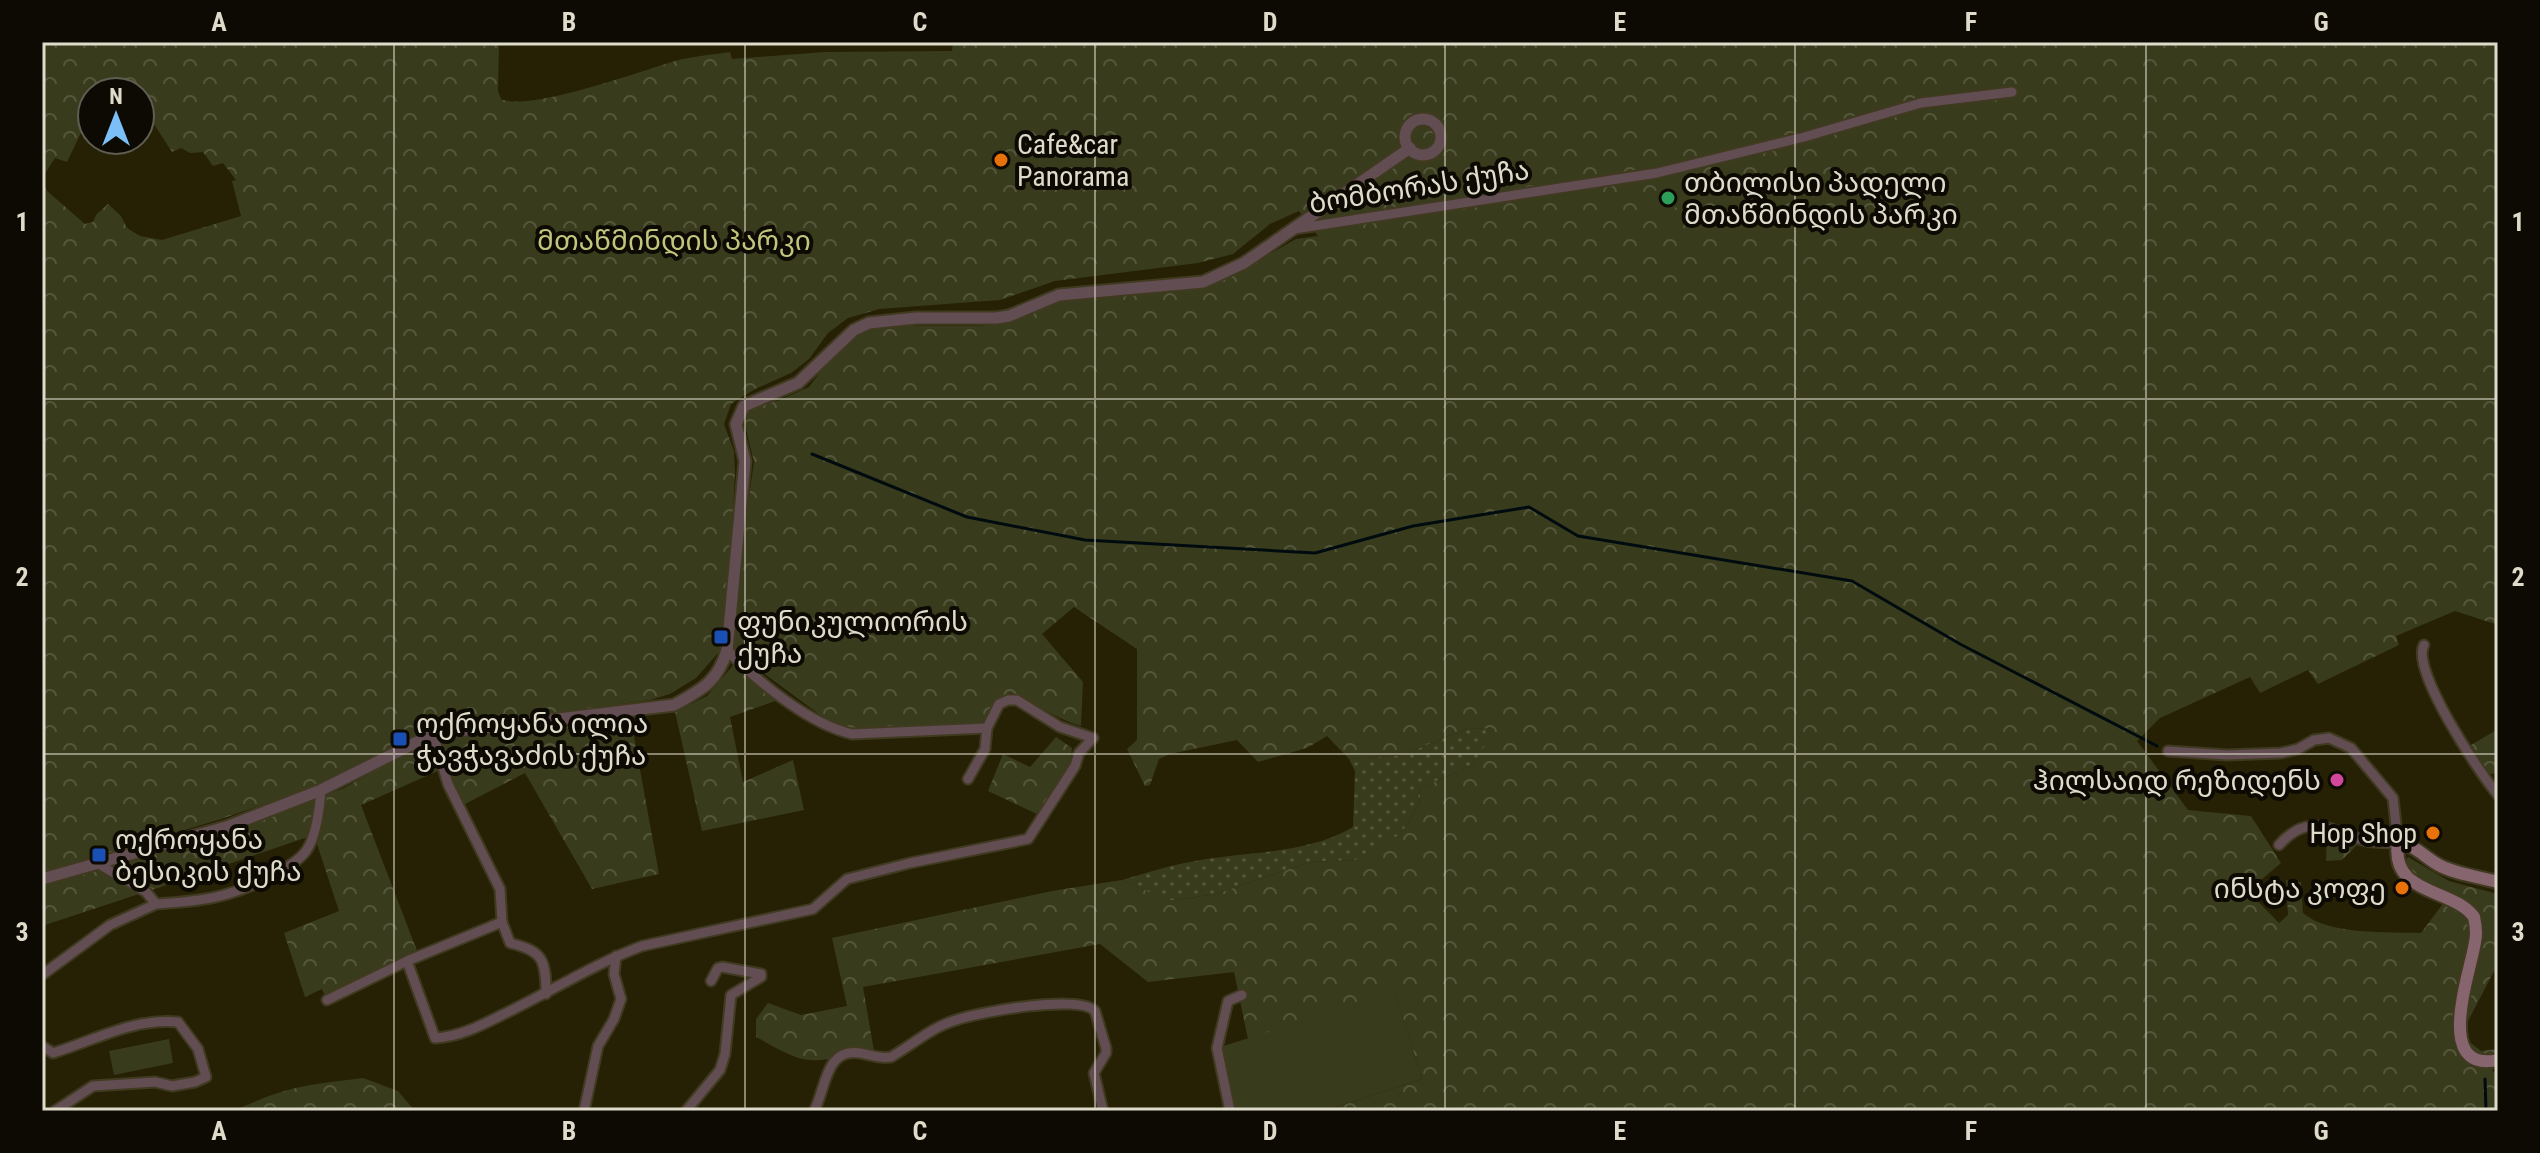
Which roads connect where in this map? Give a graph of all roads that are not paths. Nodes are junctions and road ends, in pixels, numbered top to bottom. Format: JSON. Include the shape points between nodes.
{"nodes":[{"id":1,"x":2012,"y":92,"type":"dead end"},
{"id":2,"x":1410,"y":148,"type":"dead end"},
{"id":3,"x":1294,"y":229,"type":"junction"},
{"id":4,"x":2424,"y":645,"type":"dead end"},
{"id":5,"x":727,"y":650,"type":"junction"},
{"id":6,"x":987,"y":728,"type":"junction"},
{"id":7,"x":433,"y":734,"type":"junction"},
{"id":8,"x":2168,"y":751,"type":"dead end"},
{"id":9,"x":968,"y":779,"type":"dead end"},
{"id":10,"x":321,"y":790,"type":"junction"},
{"id":11,"x":2498,"y":795,"type":"edge"},
{"id":12,"x":2398,"y":843,"type":"junction"},
{"id":13,"x":2279,"y":845,"type":"dead end"},
{"id":14,"x":97,"y":863,"type":"junction"},
{"id":15,"x":42,"y":879,"type":"edge"},
{"id":16,"x":2498,"y":882,"type":"edge"},
{"id":17,"x":156,"y":904,"type":"junction"},
{"id":18,"x":502,"y":922,"type":"junction"},
{"id":19,"x":616,"y":956,"type":"junction"},
{"id":20,"x":407,"y":961,"type":"junction"},
{"id":21,"x":42,"y":975,"type":"edge"},
{"id":22,"x":711,"y":981,"type":"dead end"},
{"id":23,"x":546,"y":994,"type":"junction"},
{"id":24,"x":1242,"y":995,"type":"dead end"},
{"id":25,"x":327,"y":1000,"type":"dead end"},
{"id":26,"x":42,"y":1046,"type":"edge"},
{"id":27,"x":2498,"y":1060,"type":"edge"},
{"id":28,"x":55,"y":1111,"type":"edge"},
{"id":29,"x":584,"y":1111,"type":"edge"},
{"id":30,"x":686,"y":1111,"type":"edge"},
{"id":31,"x":814,"y":1111,"type":"edge"},
{"id":32,"x":1103,"y":1111,"type":"edge"},
{"id":33,"x":1230,"y":1111,"type":"edge"}],
"edges":[{"from":1,"to":3,"type":"street","name":"ბომბორას ქუჩა","via":[[1921,103],[1657,173]]},
{"from":2,"to":3,"type":"street"},
{"from":3,"to":5,"type":"street","name":"ბომბორას ქუჩა","via":[[1244,263],[1203,282],[1059,295],[996,318],[869,323],[843,339],[798,383],[744,406],[736,424],[745,461]]},
{"from":4,"to":11,"type":"street","via":[[2421,653],[2430,684],[2467,753]]},
{"from":5,"to":6,"type":"street","via":[[746,670],[833,730],[852,734]]},
{"from":5,"to":7,"type":"street","name":"ბომბორას ქუჩა","via":[[721,669],[703,689],[674,705]]},
{"from":6,"to":9,"type":"street","via":[[985,749]]},
{"from":6,"to":19,"type":"street","via":[[999,704],[1013,699],[1094,740],[1079,753],[1028,839],[847,879],[813,909]]},
{"from":7,"to":10,"type":"street","name":"ბომბორას ქუჩა"},
{"from":7,"to":18,"type":"street","via":[[448,784],[500,889]]},
{"from":8,"to":12,"type":"street","via":[[2281,753],[2329,738],[2351,748],[2393,798]]},
{"from":10,"to":14,"type":"street","name":"ბომბორას ქუჩა","via":[[226,827]]},
{"from":10,"to":17,"type":"street","via":[[307,850],[288,867],[240,892]]},
{"from":12,"to":13,"type":"street","via":[[2365,841],[2319,825],[2288,835]]},
{"from":12,"to":16,"type":"main road","via":[[2449,869]]},
{"from":12,"to":27,"type":"main road","via":[[2398,865],[2410,879],[2474,917],[2476,940],[2460,1032],[2476,1058]]},
{"from":14,"to":15,"type":"street","name":"ბომბორას ქუჩა"},
{"from":14,"to":17,"type":"street","via":[[146,892]]},
{"from":17,"to":21,"type":"street","via":[[110,925]]},
{"from":18,"to":20,"type":"street"},
{"from":18,"to":23,"type":"street","via":[[510,943],[538,954]]},
{"from":19,"to":23,"type":"street"},
{"from":19,"to":29,"type":"street","via":[[614,974],[621,999],[598,1046]]},
{"from":20,"to":23,"type":"street","via":[[435,1038],[465,1032]]},
{"from":20,"to":25,"type":"street"},
{"from":22,"to":30,"type":"street","via":[[722,967],[761,974],[731,995],[720,1070]]},
{"from":24,"to":33,"type":"street","via":[[1228,1001],[1218,1036]]},
{"from":26,"to":28,"type":"street","via":[[53,1053],[125,1026],[178,1022],[198,1049],[206,1077],[172,1086],[93,1086]]},
{"from":31,"to":32,"type":"street","via":[[833,1060],[841,1055],[891,1057],[954,1020],[1013,1007],[1084,1005],[1095,1011],[1104,1032],[1106,1053],[1094,1073]]}]}
